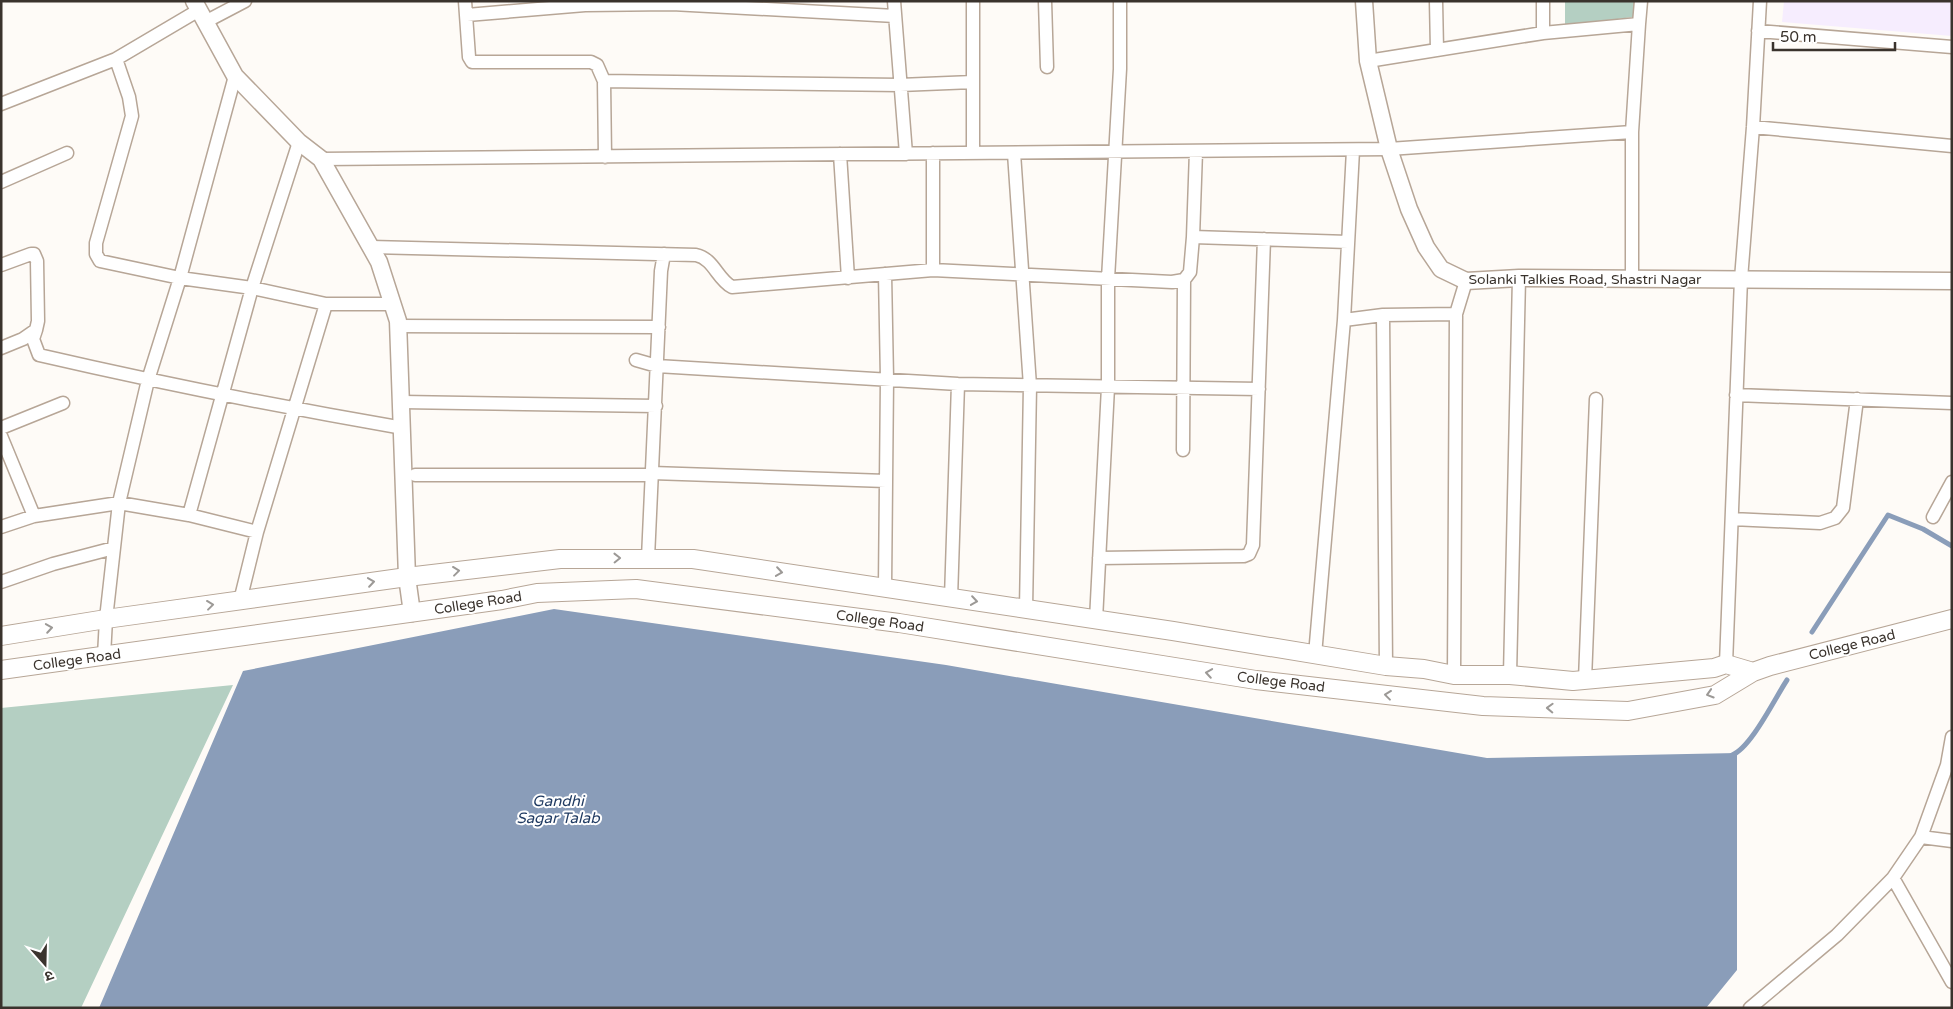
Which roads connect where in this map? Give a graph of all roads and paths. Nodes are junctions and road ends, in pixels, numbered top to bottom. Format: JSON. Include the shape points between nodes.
{"nodes":[{"id":1,"x":245,"y":1,"type":"edge"},
{"id":2,"x":465,"y":1,"type":"edge"},
{"id":3,"x":894,"y":1,"type":"edge"},
{"id":4,"x":973,"y":1,"type":"edge"},
{"id":5,"x":1045,"y":1,"type":"edge"},
{"id":6,"x":1120,"y":1,"type":"edge"},
{"id":7,"x":1364,"y":1,"type":"edge"},
{"id":8,"x":1436,"y":1,"type":"edge"},
{"id":9,"x":1542,"y":1,"type":"edge"},
{"id":10,"x":1641,"y":1,"type":"edge"},
{"id":11,"x":1760,"y":1,"type":"edge"},
{"id":12,"x":199,"y":11,"type":"edge"},
{"id":13,"x":467,"y":15,"type":"junction"},
{"id":14,"x":895,"y":16,"type":"junction"},
{"id":15,"x":1639,"y":24,"type":"junction"},
{"id":16,"x":1758,"y":31,"type":"junction"},
{"id":17,"x":1542,"y":33,"type":"junction"},
{"id":18,"x":1952,"y":46,"type":"edge"},
{"id":19,"x":1436,"y":50,"type":"junction"},
{"id":20,"x":116,"y":59,"type":"junction"},
{"id":21,"x":1368,"y":61,"type":"junction"},
{"id":22,"x":1047,"y":67,"type":"dead end"},
{"id":23,"x":235,"y":76,"type":"junction"},
{"id":24,"x":604,"y":81,"type":"junction"},
{"id":25,"x":973,"y":82,"type":"junction"},
{"id":26,"x":900,"y":85,"type":"junction"},
{"id":27,"x":1,"y":104,"type":"edge"},
{"id":28,"x":1754,"y":127,"type":"junction"},
{"id":29,"x":1632,"y":132,"type":"junction"},
{"id":30,"x":299,"y":142,"type":"junction"},
{"id":31,"x":1952,"y":146,"type":"edge"},
{"id":32,"x":1389,"y":149,"type":"junction"},
{"id":33,"x":1352,"y":150,"type":"junction"},
{"id":34,"x":1196,"y":151,"type":"junction"},
{"id":35,"x":1114,"y":152,"type":"junction"},
{"id":36,"x":67,"y":153,"type":"dead end"},
{"id":37,"x":973,"y":153,"type":"junction"},
{"id":38,"x":1014,"y":153,"type":"junction"},
{"id":39,"x":840,"y":154,"type":"junction"},
{"id":40,"x":906,"y":154,"type":"junction"},
{"id":41,"x":933,"y":154,"type":"junction"},
{"id":42,"x":605,"y":157,"type":"junction"},
{"id":43,"x":321,"y":159,"type":"junction"},
{"id":44,"x":1,"y":182,"type":"edge"},
{"id":45,"x":1193,"y":238,"type":"junction"},
{"id":46,"x":1264,"y":239,"type":"junction"},
{"id":47,"x":1348,"y":242,"type":"junction"},
{"id":48,"x":371,"y":247,"type":"junction"},
{"id":49,"x":664,"y":254,"type":"junction"},
{"id":50,"x":1,"y":266,"type":"edge"},
{"id":51,"x":933,"y":270,"type":"junction"},
{"id":52,"x":885,"y":274,"type":"junction"},
{"id":53,"x":1023,"y":275,"type":"junction"},
{"id":54,"x":180,"y":278,"type":"junction"},
{"id":55,"x":848,"y":278,"type":"junction"},
{"id":56,"x":1519,"y":278,"type":"junction"},
{"id":57,"x":1108,"y":279,"type":"junction"},
{"id":58,"x":1632,"y":279,"type":"junction"},
{"id":59,"x":1184,"y":280,"type":"junction"},
{"id":60,"x":1741,"y":280,"type":"junction"},
{"id":61,"x":1466,"y":281,"type":"junction"},
{"id":62,"x":1952,"y":281,"type":"edge"},
{"id":63,"x":252,"y":288,"type":"junction"},
{"id":64,"x":326,"y":304,"type":"junction"},
{"id":65,"x":393,"y":304,"type":"junction"},
{"id":66,"x":1383,"y":314,"type":"junction"},
{"id":67,"x":1456,"y":314,"type":"junction"},
{"id":68,"x":1344,"y":320,"type":"junction"},
{"id":69,"x":398,"y":326,"type":"junction"},
{"id":70,"x":659,"y":327,"type":"junction"},
{"id":71,"x":36,"y":330,"type":"junction"},
{"id":72,"x":1,"y":348,"type":"edge"},
{"id":73,"x":636,"y":360,"type":"dead end"},
{"id":74,"x":657,"y":366,"type":"junction"},
{"id":75,"x":887,"y":379,"type":"junction"},
{"id":76,"x":148,"y":380,"type":"junction"},
{"id":77,"x":958,"y":384,"type":"junction"},
{"id":78,"x":1030,"y":386,"type":"junction"},
{"id":79,"x":1108,"y":387,"type":"junction"},
{"id":80,"x":1185,"y":388,"type":"junction"},
{"id":81,"x":1258,"y":389,"type":"junction"},
{"id":82,"x":222,"y":395,"type":"junction"},
{"id":83,"x":1736,"y":395,"type":"junction"},
{"id":84,"x":1596,"y":399,"type":"dead end"},
{"id":85,"x":1857,"y":399,"type":"junction"},
{"id":86,"x":402,"y":402,"type":"junction"},
{"id":87,"x":62,"y":403,"type":"dead end"},
{"id":88,"x":1952,"y":403,"type":"edge"},
{"id":89,"x":656,"y":406,"type":"junction"},
{"id":90,"x":294,"y":409,"type":"junction"},
{"id":91,"x":1,"y":428,"type":"edge"},
{"id":92,"x":403,"y":428,"type":"junction"},
{"id":93,"x":1,"y":436,"type":"edge"},
{"id":94,"x":1183,"y":450,"type":"dead end"},
{"id":95,"x":652,"y":473,"type":"junction"},
{"id":96,"x":415,"y":476,"type":"dead end"},
{"id":97,"x":886,"y":481,"type":"junction"},
{"id":98,"x":1952,"y":482,"type":"edge"},
{"id":99,"x":119,"y":503,"type":"junction"},
{"id":100,"x":188,"y":515,"type":"junction"},
{"id":101,"x":34,"y":516,"type":"junction"},
{"id":102,"x":1933,"y":517,"type":"dead end"},
{"id":103,"x":1732,"y":519,"type":"junction"},
{"id":104,"x":1,"y":527,"type":"edge"},
{"id":105,"x":257,"y":532,"type":"junction"},
{"id":106,"x":114,"y":548,"type":"junction"},
{"id":107,"x":648,"y":558,"type":"junction"},
{"id":108,"x":1100,"y":558,"type":"junction"},
{"id":109,"x":407,"y":577,"type":"junction"},
{"id":110,"x":1,"y":582,"type":"edge"},
{"id":111,"x":885,"y":588,"type":"junction"},
{"id":112,"x":951,"y":598,"type":"junction"},
{"id":113,"x":240,"y":601,"type":"junction"},
{"id":114,"x":1026,"y":609,"type":"junction"},
{"id":115,"x":412,"y":613,"type":"junction"},
{"id":116,"x":106,"y":619,"type":"junction"},
{"id":117,"x":1952,"y":619,"type":"edge"},
{"id":118,"x":1096,"y":620,"type":"junction"},
{"id":119,"x":1,"y":636,"type":"edge"},
{"id":120,"x":1315,"y":655,"type":"junction"},
{"id":121,"x":104,"y":656,"type":"junction"},
{"id":122,"x":1726,"y":664,"type":"junction"},
{"id":123,"x":1386,"y":666,"type":"junction"},
{"id":124,"x":1,"y":670,"type":"edge"},
{"id":125,"x":1753,"y":672,"type":"junction"},
{"id":126,"x":1454,"y":675,"type":"junction"},
{"id":127,"x":1510,"y":675,"type":"junction"},
{"id":128,"x":1585,"y":680,"type":"junction"},
{"id":129,"x":1952,"y":737,"type":"edge"},
{"id":130,"x":1921,"y":837,"type":"junction"},
{"id":131,"x":1952,"y":841,"type":"edge"},
{"id":132,"x":1893,"y":878,"type":"junction"},
{"id":133,"x":1952,"y":982,"type":"edge"},
{"id":134,"x":1750,"y":1008,"type":"edge"}],
"edges":[{"from":1,"to":12,"type":"street"},
{"from":2,"to":13,"type":"street"},
{"from":3,"to":14,"type":"street"},
{"from":4,"to":25,"type":"street"},
{"from":5,"to":22,"type":"street"},
{"from":6,"to":35,"type":"street","via":[[1120,69]]},
{"from":7,"to":21,"type":"street","name":"Solanki Talkies Road, Shastri Nagar"},
{"from":8,"to":19,"type":"street"},
{"from":9,"to":17,"type":"street"},
{"from":10,"to":15,"type":"street"},
{"from":11,"to":16,"type":"street"},
{"from":12,"to":20,"type":"street"},
{"from":12,"to":23,"type":"street"},
{"from":13,"to":14,"type":"street","via":[[585,4],[672,4]]},
{"from":13,"to":24,"type":"street","via":[[472,62],[591,62],[598,65]]},
{"from":14,"to":26,"type":"street"},
{"from":15,"to":17,"type":"street"},
{"from":15,"to":29,"type":"street"},
{"from":16,"to":18,"type":"street"},
{"from":16,"to":28,"type":"street"},
{"from":17,"to":19,"type":"street"},
{"from":19,"to":21,"type":"street"},
{"from":20,"to":27,"type":"street"},
{"from":20,"to":54,"type":"street","via":[[132,116],[96,243],[96,254],[100,261]]},
{"from":21,"to":32,"type":"street","name":"Solanki Talkies Road, Shastri Nagar"},
{"from":23,"to":30,"type":"street"},
{"from":23,"to":54,"type":"street"},
{"from":24,"to":26,"type":"street"},
{"from":24,"to":42,"type":"street"},
{"from":25,"to":26,"type":"street"},
{"from":25,"to":37,"type":"street"},
{"from":26,"to":40,"type":"street"},
{"from":28,"to":31,"type":"street"},
{"from":28,"to":60,"type":"street"},
{"from":29,"to":32,"type":"street"},
{"from":29,"to":58,"type":"street"},
{"from":30,"to":43,"type":"street"},
{"from":30,"to":63,"type":"street"},
{"from":32,"to":33,"type":"street"},
{"from":32,"to":61,"type":"street","name":"Solanki Talkies Road, Shastri Nagar","via":[[1426,247],[1441,269]]},
{"from":33,"to":34,"type":"street"},
{"from":33,"to":47,"type":"street"},
{"from":34,"to":35,"type":"street"},
{"from":34,"to":45,"type":"street"},
{"from":35,"to":38,"type":"street"},
{"from":35,"to":57,"type":"street"},
{"from":36,"to":44,"type":"street"},
{"from":37,"to":38,"type":"street"},
{"from":37,"to":41,"type":"street"},
{"from":38,"to":53,"type":"street"},
{"from":39,"to":40,"type":"street"},
{"from":39,"to":42,"type":"street"},
{"from":39,"to":55,"type":"street"},
{"from":40,"to":41,"type":"street"},
{"from":41,"to":51,"type":"street"},
{"from":42,"to":43,"type":"street"},
{"from":43,"to":48,"type":"street"},
{"from":45,"to":46,"type":"street"},
{"from":45,"to":59,"type":"street","via":[[1190,272]]},
{"from":46,"to":47,"type":"street"},
{"from":46,"to":81,"type":"street"},
{"from":47,"to":68,"type":"street"},
{"from":48,"to":49,"type":"street"},
{"from":48,"to":65,"type":"street"},
{"from":49,"to":55,"type":"street","via":[[701,256],[732,287]]},
{"from":49,"to":70,"type":"street"},
{"from":50,"to":71,"type":"street","via":[[31,254],[38,261]]},
{"from":51,"to":52,"type":"street"},
{"from":51,"to":53,"type":"street"},
{"from":52,"to":55,"type":"street"},
{"from":52,"to":75,"type":"street"},
{"from":53,"to":57,"type":"street"},
{"from":53,"to":78,"type":"street"},
{"from":54,"to":63,"type":"street"},
{"from":54,"to":76,"type":"street"},
{"from":56,"to":58,"type":"street","name":"Solanki Talkies Road, Shastri Nagar"},
{"from":56,"to":61,"type":"street","name":"Solanki Talkies Road, Shastri Nagar"},
{"from":56,"to":127,"type":"street"},
{"from":57,"to":59,"type":"street"},
{"from":57,"to":79,"type":"street"},
{"from":58,"to":60,"type":"street","name":"Solanki Talkies Road, Shastri Nagar"},
{"from":59,"to":80,"type":"street"},
{"from":60,"to":62,"type":"street","name":"Solanki Talkies Road, Shastri Nagar"},
{"from":60,"to":83,"type":"street"},
{"from":61,"to":67,"type":"street"},
{"from":63,"to":64,"type":"street"},
{"from":63,"to":82,"type":"street"},
{"from":64,"to":65,"type":"street"},
{"from":64,"to":90,"type":"street"},
{"from":65,"to":69,"type":"street"},
{"from":66,"to":67,"type":"street"},
{"from":66,"to":68,"type":"street"},
{"from":66,"to":123,"type":"street"},
{"from":67,"to":126,"type":"street"},
{"from":68,"to":120,"type":"street"},
{"from":69,"to":70,"type":"street"},
{"from":69,"to":86,"type":"street"},
{"from":70,"to":74,"type":"street"},
{"from":71,"to":72,"type":"street"},
{"from":71,"to":76,"type":"street","via":[[33,339],[39,355]]},
{"from":73,"to":74,"type":"street"},
{"from":74,"to":75,"type":"street"},
{"from":74,"to":89,"type":"street"},
{"from":75,"to":77,"type":"street"},
{"from":75,"to":97,"type":"street"},
{"from":76,"to":82,"type":"street"},
{"from":76,"to":99,"type":"street"},
{"from":77,"to":78,"type":"street"},
{"from":77,"to":112,"type":"street"},
{"from":78,"to":79,"type":"street"},
{"from":78,"to":114,"type":"street"},
{"from":79,"to":80,"type":"street"},
{"from":79,"to":108,"type":"street"},
{"from":80,"to":81,"type":"street"},
{"from":80,"to":94,"type":"street"},
{"from":81,"to":108,"type":"street","via":[[1253,545],[1249,554]]},
{"from":82,"to":90,"type":"street"},
{"from":82,"to":100,"type":"street"},
{"from":83,"to":85,"type":"street"},
{"from":83,"to":103,"type":"street"},
{"from":84,"to":128,"type":"street"},
{"from":85,"to":88,"type":"street"},
{"from":85,"to":103,"type":"street","via":[[1842,508],[1835,518],[1820,523]]},
{"from":86,"to":89,"type":"street"},
{"from":86,"to":92,"type":"street"},
{"from":87,"to":91,"type":"street"},
{"from":89,"to":95,"type":"street"},
{"from":90,"to":92,"type":"street"},
{"from":90,"to":105,"type":"street"},
{"from":92,"to":109,"type":"street"},
{"from":93,"to":101,"type":"street"},
{"from":95,"to":96,"type":"street"},
{"from":95,"to":97,"type":"street"},
{"from":95,"to":107,"type":"street"},
{"from":97,"to":111,"type":"street"},
{"from":98,"to":102,"type":"street"},
{"from":99,"to":100,"type":"street"},
{"from":99,"to":101,"type":"street"},
{"from":99,"to":106,"type":"street"},
{"from":100,"to":105,"type":"street"},
{"from":101,"to":104,"type":"street"},
{"from":103,"to":122,"type":"street"},
{"from":105,"to":113,"type":"street"},
{"from":106,"to":110,"type":"street"},
{"from":106,"to":116,"type":"street"},
{"from":109,"to":107,"type":"main road","one_way":true,"via":[[560,559]]},
{"from":107,"to":111,"type":"main road","one_way":true,"via":[[693,559]]},
{"from":108,"to":118,"type":"street"},
{"from":113,"to":109,"type":"main road","one_way":true},
{"from":109,"to":115,"type":"street"},
{"from":111,"to":112,"type":"main road"},
{"from":112,"to":114,"type":"main road","one_way":true},
{"from":116,"to":113,"type":"main road","one_way":true},
{"from":114,"to":118,"type":"main road"},
{"from":115,"to":121,"type":"main road","name":"College Road"},
{"from":125,"to":115,"type":"main road","name":"College Road","one_way":true,"via":[[1714,694],[1628,711],[1483,706],[1256,680],[899,623],[636,589],[537,593]]},
{"from":119,"to":116,"type":"main road","one_way":true},
{"from":116,"to":121,"type":"street"},
{"from":117,"to":125,"type":"main road","name":"College Road"},
{"from":118,"to":120,"type":"main road"},
{"from":120,"to":123,"type":"main road"},
{"from":121,"to":124,"type":"main road","name":"College Road"},
{"from":122,"to":125,"type":"main road"},
{"from":122,"to":128,"type":"main road","via":[[1714,668]]},
{"from":123,"to":126,"type":"main road"},
{"from":126,"to":127,"type":"main road"},
{"from":127,"to":128,"type":"main road"},
{"from":129,"to":130,"type":"street","via":[[1947,764]]},
{"from":130,"to":131,"type":"street"},
{"from":130,"to":132,"type":"street"},
{"from":132,"to":133,"type":"street"},
{"from":132,"to":134,"type":"street","via":[[1837,935]]}]}
